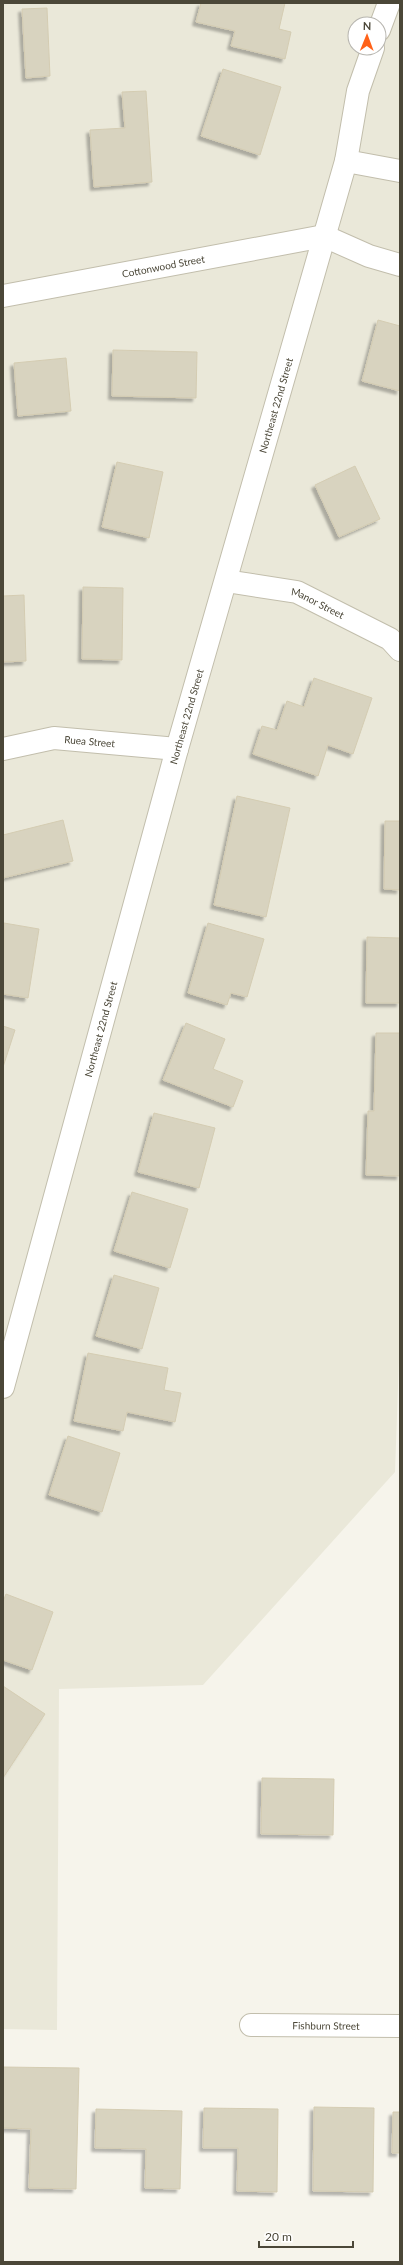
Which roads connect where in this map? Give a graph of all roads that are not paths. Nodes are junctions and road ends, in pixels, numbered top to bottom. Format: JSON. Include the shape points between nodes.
{"nodes":[{"id":1,"x":389,"y":3,"type":"edge"},
{"id":2,"x":384,"y":16,"type":"edge"},
{"id":3,"x":370,"y":56,"type":"edge"},
{"id":4,"x":346,"y":161,"type":"junction"},
{"id":5,"x":400,"y":171,"type":"edge"},
{"id":6,"x":324,"y":236,"type":"junction"},
{"id":7,"x":400,"y":264,"type":"edge"},
{"id":8,"x":3,"y":296,"type":"edge"},
{"id":9,"x":226,"y":580,"type":"junction"},
{"id":10,"x":400,"y":650,"type":"edge"},
{"id":11,"x":3,"y":749,"type":"edge"},
{"id":12,"x":177,"y":749,"type":"junction"},
{"id":13,"x":3,"y":1387,"type":"edge"},
{"id":14,"x":251,"y":2025,"type":"dead end"},
{"id":15,"x":400,"y":2026,"type":"edge"}],
"edges":[{"from":1,"to":2,"type":"street"},
{"from":3,"to":4,"type":"street","name":"Northeast 22nd Street","via":[[358,91]]},
{"from":4,"to":5,"type":"street"},
{"from":4,"to":6,"type":"street","name":"Northeast 22nd Street"},
{"from":6,"to":7,"type":"street","via":[[369,256]]},
{"from":6,"to":8,"type":"street","name":"Cottonwood Street"},
{"from":6,"to":9,"type":"street","name":"Northeast 22nd Street"},
{"from":9,"to":10,"type":"street","name":"Manor Street","via":[[297,592],[390,639]]},
{"from":9,"to":12,"type":"street","name":"Northeast 22nd Street"},
{"from":11,"to":12,"type":"street","name":"Ruea Street","via":[[54,738]]},
{"from":12,"to":13,"type":"street","name":"Northeast 22nd Street"},
{"from":14,"to":15,"type":"street","name":"Fishburn Street"}]}
